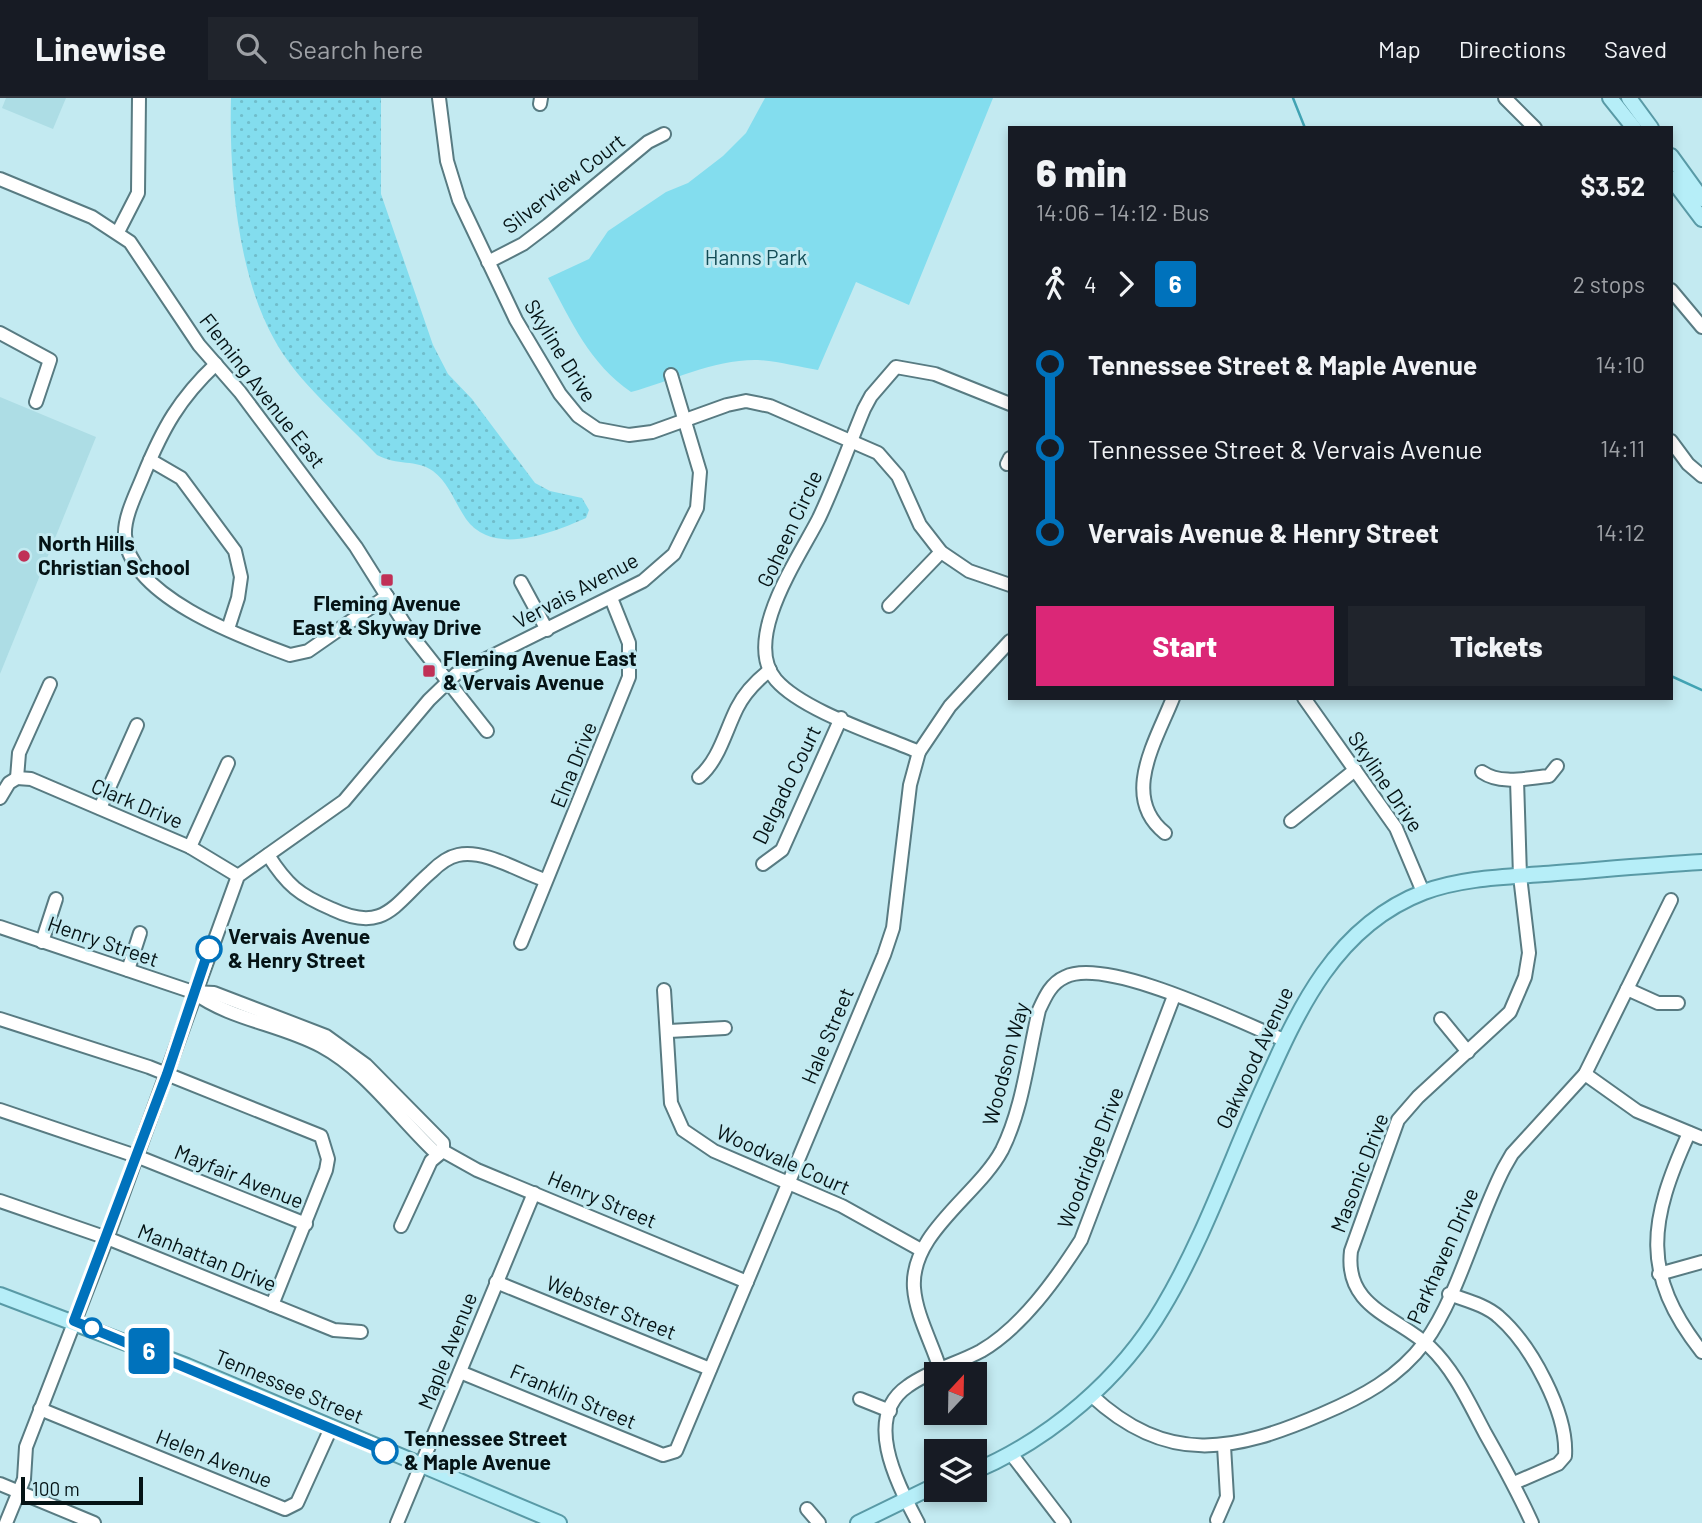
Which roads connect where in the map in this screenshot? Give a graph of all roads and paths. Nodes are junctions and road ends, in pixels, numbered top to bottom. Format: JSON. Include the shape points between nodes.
{"nodes":[{"id":1,"x":139,"y":98,"type":"edge"},
{"id":2,"x":439,"y":98,"type":"edge"},
{"id":3,"x":1505,"y":98,"type":"edge"},
{"id":4,"x":1610,"y":98,"type":"edge"},
{"id":5,"x":1629,"y":98,"type":"edge"},
{"id":6,"x":1530,"y":126,"type":"edge"},
{"id":7,"x":1632,"y":126,"type":"edge"},
{"id":8,"x":1650,"y":126,"type":"edge"},
{"id":9,"x":664,"y":134,"type":"dead end"},
{"id":10,"x":1673,"y":159,"type":"edge"},
{"id":11,"x":0,"y":179,"type":"edge"},
{"id":12,"x":1673,"y":181,"type":"edge"},
{"id":13,"x":1702,"y":199,"type":"edge"},
{"id":14,"x":1702,"y":219,"type":"edge"},
{"id":15,"x":118,"y":232,"type":"junction"},
{"id":16,"x":488,"y":262,"type":"junction"},
{"id":17,"x":1673,"y":292,"type":"edge"},
{"id":18,"x":1702,"y":327,"type":"edge"},
{"id":19,"x":0,"y":333,"type":"edge"},
{"id":20,"x":216,"y":364,"type":"junction"},
{"id":21,"x":671,"y":375,"type":"dead end"},
{"id":22,"x":36,"y":402,"type":"dead end"},
{"id":23,"x":1008,"y":403,"type":"edge"},
{"id":24,"x":686,"y":420,"type":"junction"},
{"id":25,"x":851,"y":439,"type":"junction"},
{"id":26,"x":1673,"y":444,"type":"edge"},
{"id":27,"x":150,"y":460,"type":"junction"},
{"id":28,"x":1702,"y":476,"type":"edge"},
{"id":29,"x":941,"y":552,"type":"junction"},
{"id":30,"x":521,"y":582,"type":"dead end"},
{"id":31,"x":1008,"y":584,"type":"edge"},
{"id":32,"x":387,"y":596,"type":"junction"},
{"id":33,"x":611,"y":598,"type":"junction"},
{"id":34,"x":889,"y":606,"type":"dead end"},
{"id":35,"x":228,"y":629,"type":"junction"},
{"id":36,"x":547,"y":630,"type":"junction"},
{"id":37,"x":1008,"y":643,"type":"edge"},
{"id":38,"x":770,"y":670,"type":"junction"},
{"id":39,"x":447,"y":681,"type":"junction"},
{"id":40,"x":50,"y":684,"type":"dead end"},
{"id":41,"x":1172,"y":700,"type":"edge"},
{"id":42,"x":1305,"y":700,"type":"edge"},
{"id":43,"x":841,"y":718,"type":"junction"},
{"id":44,"x":137,"y":725,"type":"dead end"},
{"id":45,"x":487,"y":731,"type":"dead end"},
{"id":46,"x":919,"y":751,"type":"junction"},
{"id":47,"x":228,"y":763,"type":"dead end"},
{"id":48,"x":1557,"y":766,"type":"dead end"},
{"id":49,"x":1355,"y":770,"type":"junction"},
{"id":50,"x":1482,"y":772,"type":"dead end"},
{"id":51,"x":699,"y":777,"type":"dead end"},
{"id":52,"x":17,"y":778,"type":"junction"},
{"id":53,"x":1517,"y":779,"type":"junction"},
{"id":54,"x":0,"y":798,"type":"edge"},
{"id":55,"x":100,"y":808,"type":"junction"},
{"id":56,"x":1291,"y":821,"type":"dead end"},
{"id":57,"x":1165,"y":833,"type":"dead end"},
{"id":58,"x":190,"y":847,"type":"junction"},
{"id":59,"x":268,"y":855,"type":"junction"},
{"id":60,"x":1702,"y":862,"type":"edge"},
{"id":61,"x":763,"y":864,"type":"dead end"},
{"id":62,"x":238,"y":876,"type":"junction"},
{"id":63,"x":1520,"y":876,"type":"junction"},
{"id":64,"x":545,"y":880,"type":"junction"},
{"id":65,"x":1423,"y":892,"type":"junction"},
{"id":66,"x":56,"y":900,"type":"dead end"},
{"id":67,"x":1671,"y":900,"type":"dead end"},
{"id":68,"x":0,"y":927,"type":"edge"},
{"id":69,"x":140,"y":933,"type":"dead end"},
{"id":70,"x":42,"y":942,"type":"junction"},
{"id":71,"x":521,"y":943,"type":"dead end"},
{"id":72,"x":128,"y":971,"type":"junction"},
{"id":73,"x":1628,"y":989,"type":"junction"},
{"id":74,"x":664,"y":990,"type":"dead end"},
{"id":75,"x":193,"y":992,"type":"junction"},
{"id":76,"x":1174,"y":996,"type":"junction"},
{"id":77,"x":1678,"y":1003,"type":"dead end"},
{"id":78,"x":0,"y":1019,"type":"edge"},
{"id":79,"x":1441,"y":1019,"type":"dead end"},
{"id":80,"x":726,"y":1028,"type":"dead end"},
{"id":81,"x":669,"y":1031,"type":"junction"},
{"id":82,"x":1284,"y":1040,"type":"junction"},
{"id":83,"x":1468,"y":1052,"type":"junction"},
{"id":84,"x":167,"y":1074,"type":"junction"},
{"id":85,"x":1585,"y":1074,"type":"junction"},
{"id":86,"x":0,"y":1110,"type":"edge"},
{"id":87,"x":1689,"y":1133,"type":"junction"},
{"id":88,"x":1702,"y":1138,"type":"edge"},
{"id":89,"x":443,"y":1151,"type":"junction"},
{"id":90,"x":136,"y":1156,"type":"junction"},
{"id":91,"x":788,"y":1183,"type":"junction"},
{"id":92,"x":534,"y":1193,"type":"junction"},
{"id":93,"x":0,"y":1201,"type":"edge"},
{"id":94,"x":306,"y":1224,"type":"junction"},
{"id":95,"x":401,"y":1226,"type":"dead end"},
{"id":96,"x":107,"y":1238,"type":"junction"},
{"id":97,"x":921,"y":1250,"type":"junction"},
{"id":98,"x":1702,"y":1262,"type":"edge"},
{"id":99,"x":1659,"y":1273,"type":"junction"},
{"id":100,"x":496,"y":1282,"type":"junction"},
{"id":101,"x":747,"y":1282,"type":"junction"},
{"id":102,"x":1449,"y":1294,"type":"junction"},
{"id":103,"x":0,"y":1295,"type":"edge"},
{"id":104,"x":272,"y":1305,"type":"junction"},
{"id":105,"x":74,"y":1321,"type":"junction"},
{"id":106,"x":361,"y":1332,"type":"dead end"},
{"id":107,"x":1424,"y":1342,"type":"junction"},
{"id":108,"x":1702,"y":1352,"type":"edge"},
{"id":109,"x":937,"y":1362,"type":"edge"},
{"id":110,"x":956,"y":1362,"type":"edge"},
{"id":111,"x":710,"y":1369,"type":"junction"},
{"id":112,"x":460,"y":1372,"type":"junction"},
{"id":113,"x":924,"y":1377,"type":"edge"},
{"id":114,"x":1091,"y":1395,"type":"junction"},
{"id":115,"x":860,"y":1399,"type":"dead end"},
{"id":116,"x":40,"y":1409,"type":"junction"},
{"id":117,"x":890,"y":1411,"type":"junction"},
{"id":118,"x":331,"y":1428,"type":"junction"},
{"id":119,"x":1224,"y":1446,"type":"junction"},
{"id":120,"x":671,"y":1454,"type":"joint"},
{"id":121,"x":1012,"y":1455,"type":"junction"},
{"id":122,"x":421,"y":1466,"type":"junction"},
{"id":123,"x":987,"y":1466,"type":"edge"},
{"id":124,"x":1514,"y":1483,"type":"junction"},
{"id":125,"x":0,"y":1484,"type":"edge"},
{"id":126,"x":924,"y":1490,"type":"edge"},
{"id":127,"x":19,"y":1492,"type":"junction"},
{"id":128,"x":905,"y":1499,"type":"junction"},
{"id":129,"x":807,"y":1509,"type":"dead end"},
{"id":130,"x":1217,"y":1520,"type":"dead end"},
{"id":131,"x":6,"y":1523,"type":"edge"},
{"id":132,"x":94,"y":1523,"type":"edge"},
{"id":133,"x":397,"y":1523,"type":"edge"},
{"id":134,"x":559,"y":1523,"type":"edge"},
{"id":135,"x":819,"y":1523,"type":"edge"},
{"id":136,"x":858,"y":1523,"type":"edge"},
{"id":137,"x":918,"y":1523,"type":"edge"},
{"id":138,"x":1064,"y":1523,"type":"edge"},
{"id":139,"x":1532,"y":1523,"type":"edge"}],
"edges":[{"from":1,"to":15,"type":"street","via":[[138,193]]},
{"from":2,"to":16,"type":"street","name":"Skyline Drive","via":[[451,181]]},
{"from":3,"to":6,"type":"street"},
{"from":4,"to":7,"type":"main road"},
{"from":5,"to":8,"type":"main road"},
{"from":9,"to":16,"type":"street","name":"Silverview Court","via":[[648,142],[523,244]]},
{"from":10,"to":13,"type":"main road"},
{"from":11,"to":15,"type":"street","name":"Fleming Avenue East"},
{"from":12,"to":14,"type":"main road"},
{"from":15,"to":20,"type":"street","name":"Fleming Avenue East","via":[[138,252]]},
{"from":16,"to":24,"type":"street","name":"Skyline Drive","via":[[516,320],[578,416],[597,429],[629,435]]},
{"from":17,"to":18,"type":"street"},
{"from":19,"to":22,"type":"street","via":[[50,360]]},
{"from":20,"to":27,"type":"street","via":[[176,406]]},
{"from":20,"to":32,"type":"street","name":"Fleming Avenue East","via":[[356,547]]},
{"from":21,"to":24,"type":"street","name":"Vervais Avenue"},
{"from":23,"to":25,"type":"street","name":"Goheen Circle","via":[[935,374],[896,367],[871,396]]},
{"from":24,"to":25,"type":"street","name":"Skyline Drive","via":[[727,405],[757,402]]},
{"from":24,"to":33,"type":"street","name":"Vervais Avenue","via":[[700,472],[692,523],[659,569]]},
{"from":25,"to":29,"type":"street","name":"Skyline Drive","via":[[891,467],[920,525]]},
{"from":25,"to":38,"type":"street","name":"Goheen Circle","via":[[769,621]]},
{"from":26,"to":28,"type":"street"},
{"from":27,"to":35,"type":"street","via":[[181,478],[235,551],[241,577]]},
{"from":27,"to":35,"type":"street","via":[[125,532],[130,555],[154,589]]},
{"from":29,"to":31,"type":"street","name":"Skyline Drive","via":[[969,571]]},
{"from":29,"to":34,"type":"street"},
{"from":30,"to":36,"type":"street"},
{"from":32,"to":35,"type":"street","via":[[301,654],[280,651]]},
{"from":32,"to":39,"type":"street","name":"Fleming Avenue East"},
{"from":33,"to":36,"type":"street","name":"Vervais Avenue"},
{"from":33,"to":64,"type":"street","name":"Elna Drive","via":[[629,643],[629,677]]},
{"from":36,"to":39,"type":"street","name":"Vervais Avenue"},
{"from":37,"to":46,"type":"street","name":"Hale Street","via":[[950,706]]},
{"from":38,"to":43,"type":"street","via":[[784,688],[804,702]]},
{"from":38,"to":51,"type":"street","via":[[751,686],[709,768]]},
{"from":39,"to":45,"type":"street","name":"Fleming Avenue East"},
{"from":39,"to":59,"type":"street","name":"Vervais Avenue","via":[[344,801]]},
{"from":40,"to":52,"type":"street","via":[[19,752]]},
{"from":41,"to":57,"type":"street","via":[[1149,757],[1142,798],[1154,824]]},
{"from":42,"to":49,"type":"street","name":"Skyline Drive"},
{"from":43,"to":46,"type":"street"},
{"from":43,"to":61,"type":"street","name":"Delgado Court","via":[[782,850]]},
{"from":44,"to":55,"type":"street"},
{"from":46,"to":91,"type":"street","name":"Hale Street","via":[[910,785],[893,928]]},
{"from":47,"to":58,"type":"street"},
{"from":48,"to":53,"type":"street","via":[[1549,776]]},
{"from":49,"to":56,"type":"street"},
{"from":49,"to":65,"type":"street","name":"Skyline Drive","via":[[1402,837]]},
{"from":50,"to":53,"type":"street","via":[[1492,778]]},
{"from":52,"to":54,"type":"street"},
{"from":52,"to":55,"type":"street","name":"Clark Drive","via":[[31,779]]},
{"from":53,"to":63,"type":"street","name":"Masonic Drive"},
{"from":55,"to":58,"type":"street","name":"Clark Drive"},
{"from":58,"to":62,"type":"street","name":"Clark Drive"},
{"from":59,"to":62,"type":"street","name":"Vervais Avenue"},
{"from":59,"to":64,"type":"street","via":[[301,895],[368,921],[391,909],[456,855],[471,854]]},
{"from":60,"to":63,"type":"main road","name":"Oakwood Avenue"},
{"from":62,"to":75,"type":"street"},
{"from":63,"to":65,"type":"main road","name":"Oakwood Avenue"},
{"from":63,"to":83,"type":"street","name":"Masonic Drive","via":[[1530,953],[1525,977],[1510,1012]]},
{"from":64,"to":71,"type":"street","name":"Elna Drive"},
{"from":65,"to":82,"type":"main road","name":"Oakwood Avenue","via":[[1368,924],[1340,950],[1313,986]]},
{"from":66,"to":70,"type":"street"},
{"from":67,"to":73,"type":"street","name":"Parkhaven Drive"},
{"from":68,"to":70,"type":"street","name":"Henry Street"},
{"from":69,"to":72,"type":"street"},
{"from":70,"to":72,"type":"street","name":"Henry Street"},
{"from":72,"to":75,"type":"street","name":"Henry Street"},
{"from":73,"to":77,"type":"street","via":[[1658,1003]]},
{"from":73,"to":85,"type":"street","name":"Parkhaven Drive"},
{"from":74,"to":81,"type":"street","name":"Woodvale Court"},
{"from":75,"to":84,"type":"street"},
{"from":75,"to":89,"type":"street","name":"Henry Street","via":[[211,1005],[302,1038],[339,1057],[435,1152]]},
{"from":76,"to":82,"type":"street","name":"Woodson Way"},
{"from":76,"to":97,"type":"street","name":"Woodson Way","via":[[1100,972],[1074,974],[1046,993],[1014,1121],[1001,1152]]},
{"from":76,"to":110,"type":"street","name":"Woodridge Drive","via":[[1081,1240],[1007,1330],[980,1351]]},
{"from":78,"to":84,"type":"street"},
{"from":79,"to":83,"type":"street"},
{"from":80,"to":81,"type":"street"},
{"from":81,"to":91,"type":"street","name":"Woodvale Court","via":[[671,1103],[683,1130],[714,1151]]},
{"from":82,"to":114,"type":"main road","name":"Oakwood Avenue","via":[[1167,1302]]},
{"from":83,"to":107,"type":"street","name":"Masonic Drive","via":[[1398,1120],[1348,1270],[1358,1291],[1379,1311]]},
{"from":84,"to":90,"type":"street"},
{"from":84,"to":94,"type":"street","via":[[317,1132],[326,1144],[328,1159]]},
{"from":85,"to":87,"type":"street","via":[[1630,1107]]},
{"from":85,"to":102,"type":"street","name":"Parkhaven Drive","via":[[1513,1154]]},
{"from":86,"to":90,"type":"street","name":"Mayfair Avenue"},
{"from":87,"to":88,"type":"street"},
{"from":87,"to":99,"type":"street","via":[[1658,1229]]},
{"from":89,"to":92,"type":"street","name":"Henry Street"},
{"from":89,"to":95,"type":"street","via":[[431,1161]]},
{"from":90,"to":94,"type":"street","name":"Mayfair Avenue"},
{"from":90,"to":96,"type":"street"},
{"from":91,"to":97,"type":"street","name":"Woodvale Court","via":[[842,1206]]},
{"from":91,"to":101,"type":"street","name":"Hale Street"},
{"from":92,"to":100,"type":"street","name":"Maple Avenue"},
{"from":92,"to":101,"type":"street","name":"Henry Street"},
{"from":93,"to":96,"type":"street","name":"Manhattan Drive"},
{"from":94,"to":104,"type":"street"},
{"from":96,"to":104,"type":"street","name":"Manhattan Drive"},
{"from":96,"to":105,"type":"street"},
{"from":97,"to":109,"type":"street","name":"Woodson Way","via":[[914,1286]]},
{"from":98,"to":99,"type":"street"},
{"from":99,"to":108,"type":"street","via":[[1671,1306]]},
{"from":100,"to":111,"type":"street","name":"Webster Street"},
{"from":100,"to":112,"type":"street","name":"Maple Avenue"},
{"from":101,"to":111,"type":"street","name":"Hale Street"},
{"from":102,"to":107,"type":"street","name":"Parkhaven Drive"},
{"from":102,"to":124,"type":"street","via":[[1498,1315],[1557,1404],[1566,1451],[1563,1460]]},
{"from":103,"to":105,"type":"main road","name":"Tennessee Street"},
{"from":104,"to":106,"type":"street","name":"Manhattan Drive","via":[[334,1330]]},
{"from":105,"to":116,"type":"street"},
{"from":105,"to":118,"type":"main road","name":"Tennessee Street"},
{"from":107,"to":119,"type":"street","name":"Parkhaven Drive","via":[[1406,1366],[1360,1396],[1259,1439]]},
{"from":107,"to":124,"type":"street","name":"Masonic Drive","via":[[1463,1389]]},
{"from":111,"to":120,"type":"street","name":"Hale Street"},
{"from":112,"to":120,"type":"street","name":"Franklin Street","via":[[663,1455]]},
{"from":112,"to":122,"type":"street","name":"Maple Avenue"},
{"from":113,"to":117,"type":"street","name":"Woodridge Drive","via":[[906,1387]]},
{"from":114,"to":119,"type":"street","name":"Parkhaven Drive","via":[[1121,1419],[1162,1438],[1197,1447]]},
{"from":114,"to":121,"type":"main road","name":"Oakwood Avenue"},
{"from":115,"to":117,"type":"street"},
{"from":116,"to":118,"type":"street","name":"Helen Avenue","via":[[285,1508],[297,1503]]},
{"from":116,"to":127,"type":"street","via":[[26,1447]]},
{"from":117,"to":128,"type":"street","via":[[885,1440]]},
{"from":118,"to":122,"type":"main road","name":"Tennessee Street"},
{"from":119,"to":130,"type":"street","via":[[1227,1497]]},
{"from":121,"to":123,"type":"main road","name":"Oakwood Avenue"},
{"from":121,"to":138,"type":"street"},
{"from":122,"to":133,"type":"street","name":"Maple Avenue"},
{"from":122,"to":134,"type":"main road","name":"Tennessee Street"},
{"from":124,"to":139,"type":"street","name":"Masonic Drive"},
{"from":125,"to":127,"type":"street"},
{"from":126,"to":128,"type":"main road"},
{"from":127,"to":131,"type":"street"},
{"from":127,"to":132,"type":"street"},
{"from":128,"to":136,"type":"main road"},
{"from":128,"to":137,"type":"street"},
{"from":129,"to":135,"type":"street"}]}
